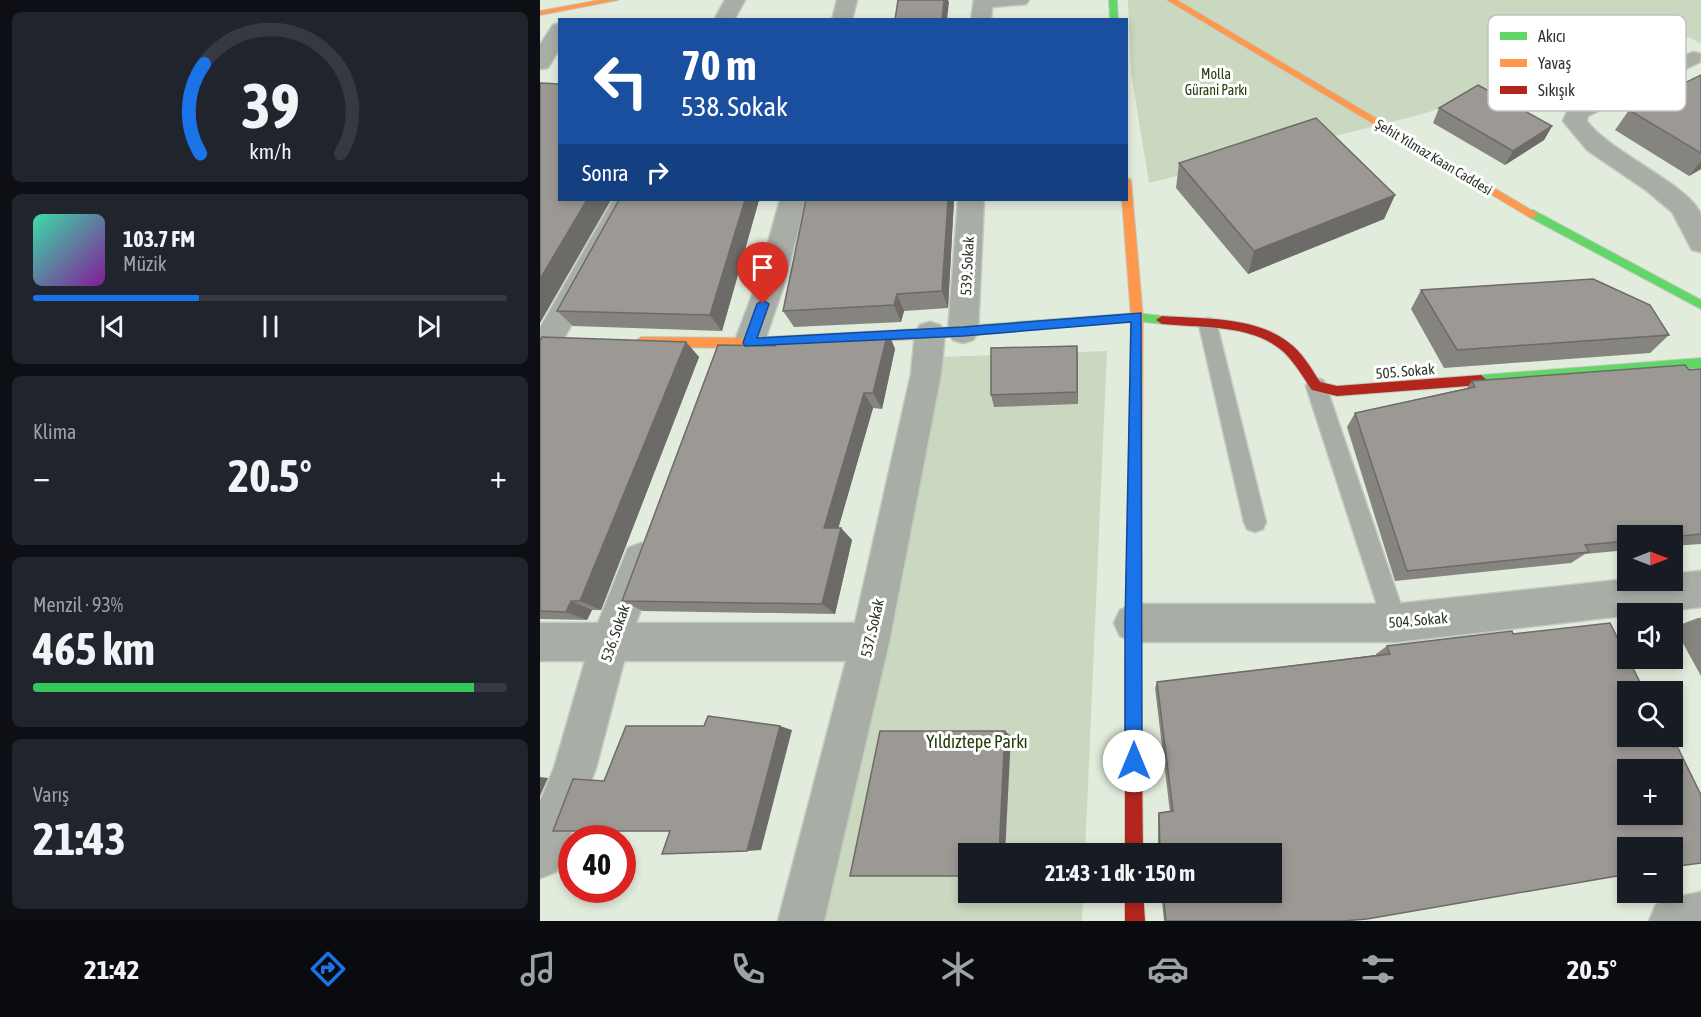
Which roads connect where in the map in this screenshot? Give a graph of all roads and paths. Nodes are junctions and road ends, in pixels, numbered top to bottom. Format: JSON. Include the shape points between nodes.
{"nodes":[{"id":1,"x":614,"y":0,"type":"edge"},
{"id":2,"x":735,"y":0,"type":"edge"},
{"id":3,"x":847,"y":0,"type":"edge"},
{"id":4,"x":1019,"y":0,"type":"edge"},
{"id":5,"x":1113,"y":0,"type":"edge"},
{"id":6,"x":1171,"y":0,"type":"edge"},
{"id":7,"x":540,"y":13,"type":"edge"},
{"id":8,"x":569,"y":14,"type":"edge"},
{"id":9,"x":725,"y":18,"type":"edge"},
{"id":10,"x":842,"y":18,"type":"edge"},
{"id":11,"x":981,"y":18,"type":"edge"},
{"id":12,"x":1114,"y":18,"type":"edge"},
{"id":13,"x":558,"y":32,"type":"edge"},
{"id":14,"x":1693,"y":58,"type":"dead end"},
{"id":15,"x":1686,"y":61,"type":"edge"},
{"id":16,"x":540,"y":63,"type":"edge"},
{"id":17,"x":1579,"y":111,"type":"edge"},
{"id":18,"x":624,"y":201,"type":"edge"},
{"id":19,"x":793,"y":201,"type":"edge"},
{"id":20,"x":971,"y":201,"type":"edge"},
{"id":21,"x":1128,"y":201,"type":"edge"},
{"id":22,"x":1701,"y":243,"type":"edge"},
{"id":23,"x":1701,"y":305,"type":"edge"},
{"id":24,"x":1137,"y":316,"type":"junction"},
{"id":25,"x":1208,"y":325,"type":"junction"},
{"id":26,"x":947,"y":332,"type":"junction"},
{"id":27,"x":629,"y":341,"type":"edge"},
{"id":28,"x":547,"y":343,"type":"edge"},
{"id":29,"x":727,"y":354,"type":"junction"},
{"id":30,"x":1701,"y":363,"type":"edge"},
{"id":31,"x":1316,"y":386,"type":"junction"},
{"id":32,"x":1255,"y":522,"type":"dead end"},
{"id":33,"x":652,"y":530,"type":"edge"},
{"id":34,"x":1701,"y":590,"type":"edge"},
{"id":35,"x":1133,"y":623,"type":"junction"},
{"id":36,"x":1395,"y":623,"type":"junction"},
{"id":37,"x":540,"y":642,"type":"edge"},
{"id":38,"x":610,"y":642,"type":"junction"},
{"id":39,"x":870,"y":642,"type":"junction"},
{"id":40,"x":1134,"y":843,"type":"edge"},
{"id":41,"x":540,"y":856,"type":"edge"},
{"id":42,"x":1134,"y":903,"type":"edge"},
{"id":43,"x":1701,"y":915,"type":"edge"},
{"id":44,"x":801,"y":921,"type":"edge"},
{"id":45,"x":1135,"y":921,"type":"edge"},
{"id":46,"x":1672,"y":921,"type":"edge"}],
"edges":[{"from":1,"to":8,"type":"street"},
{"from":2,"to":9,"type":"street"},
{"from":3,"to":10,"type":"street"},
{"from":4,"to":11,"type":"street","via":[[982,2]]},
{"from":5,"to":12,"type":"street"},
{"from":6,"to":23,"type":"street","name":"Şehit Yılmaz Kaan Caddesi","via":[[1512,203]]},
{"from":7,"to":8,"type":"street"},
{"from":13,"to":16,"type":"street"},
{"from":14,"to":15,"type":"street"},
{"from":17,"to":22,"type":"street","via":[[1575,121],[1588,136],[1682,206]]},
{"from":18,"to":28,"type":"street"},
{"from":19,"to":29,"type":"street","via":[[770,285]]},
{"from":20,"to":26,"type":"street","name":"539. Sokak"},
{"from":21,"to":24,"type":"street"},
{"from":24,"to":25,"type":"street"},
{"from":24,"to":26,"type":"street"},
{"from":24,"to":35,"type":"street"},
{"from":25,"to":31,"type":"street","via":[[1259,331],[1283,344]]},
{"from":25,"to":32,"type":"lane"},
{"from":26,"to":29,"type":"street"},
{"from":26,"to":39,"type":"street","name":"537. Sokak","via":[[926,374]]},
{"from":27,"to":29,"type":"street"},
{"from":30,"to":31,"type":"street","name":"505. Sokak","via":[[1370,390],[1337,391]]},
{"from":31,"to":36,"type":"lane"},
{"from":33,"to":38,"type":"street","name":"536. Sokak"},
{"from":34,"to":36,"type":"street","name":"504. Sokak"},
{"from":35,"to":36,"type":"street","name":"504. Sokak"},
{"from":35,"to":40,"type":"street"},
{"from":37,"to":38,"type":"street"},
{"from":38,"to":39,"type":"street"},
{"from":38,"to":41,"type":"street","name":"536. Sokak","via":[[575,768]]},
{"from":39,"to":44,"type":"street","name":"537. Sokak"},
{"from":42,"to":45,"type":"street"},
{"from":43,"to":46,"type":"street"}]}
